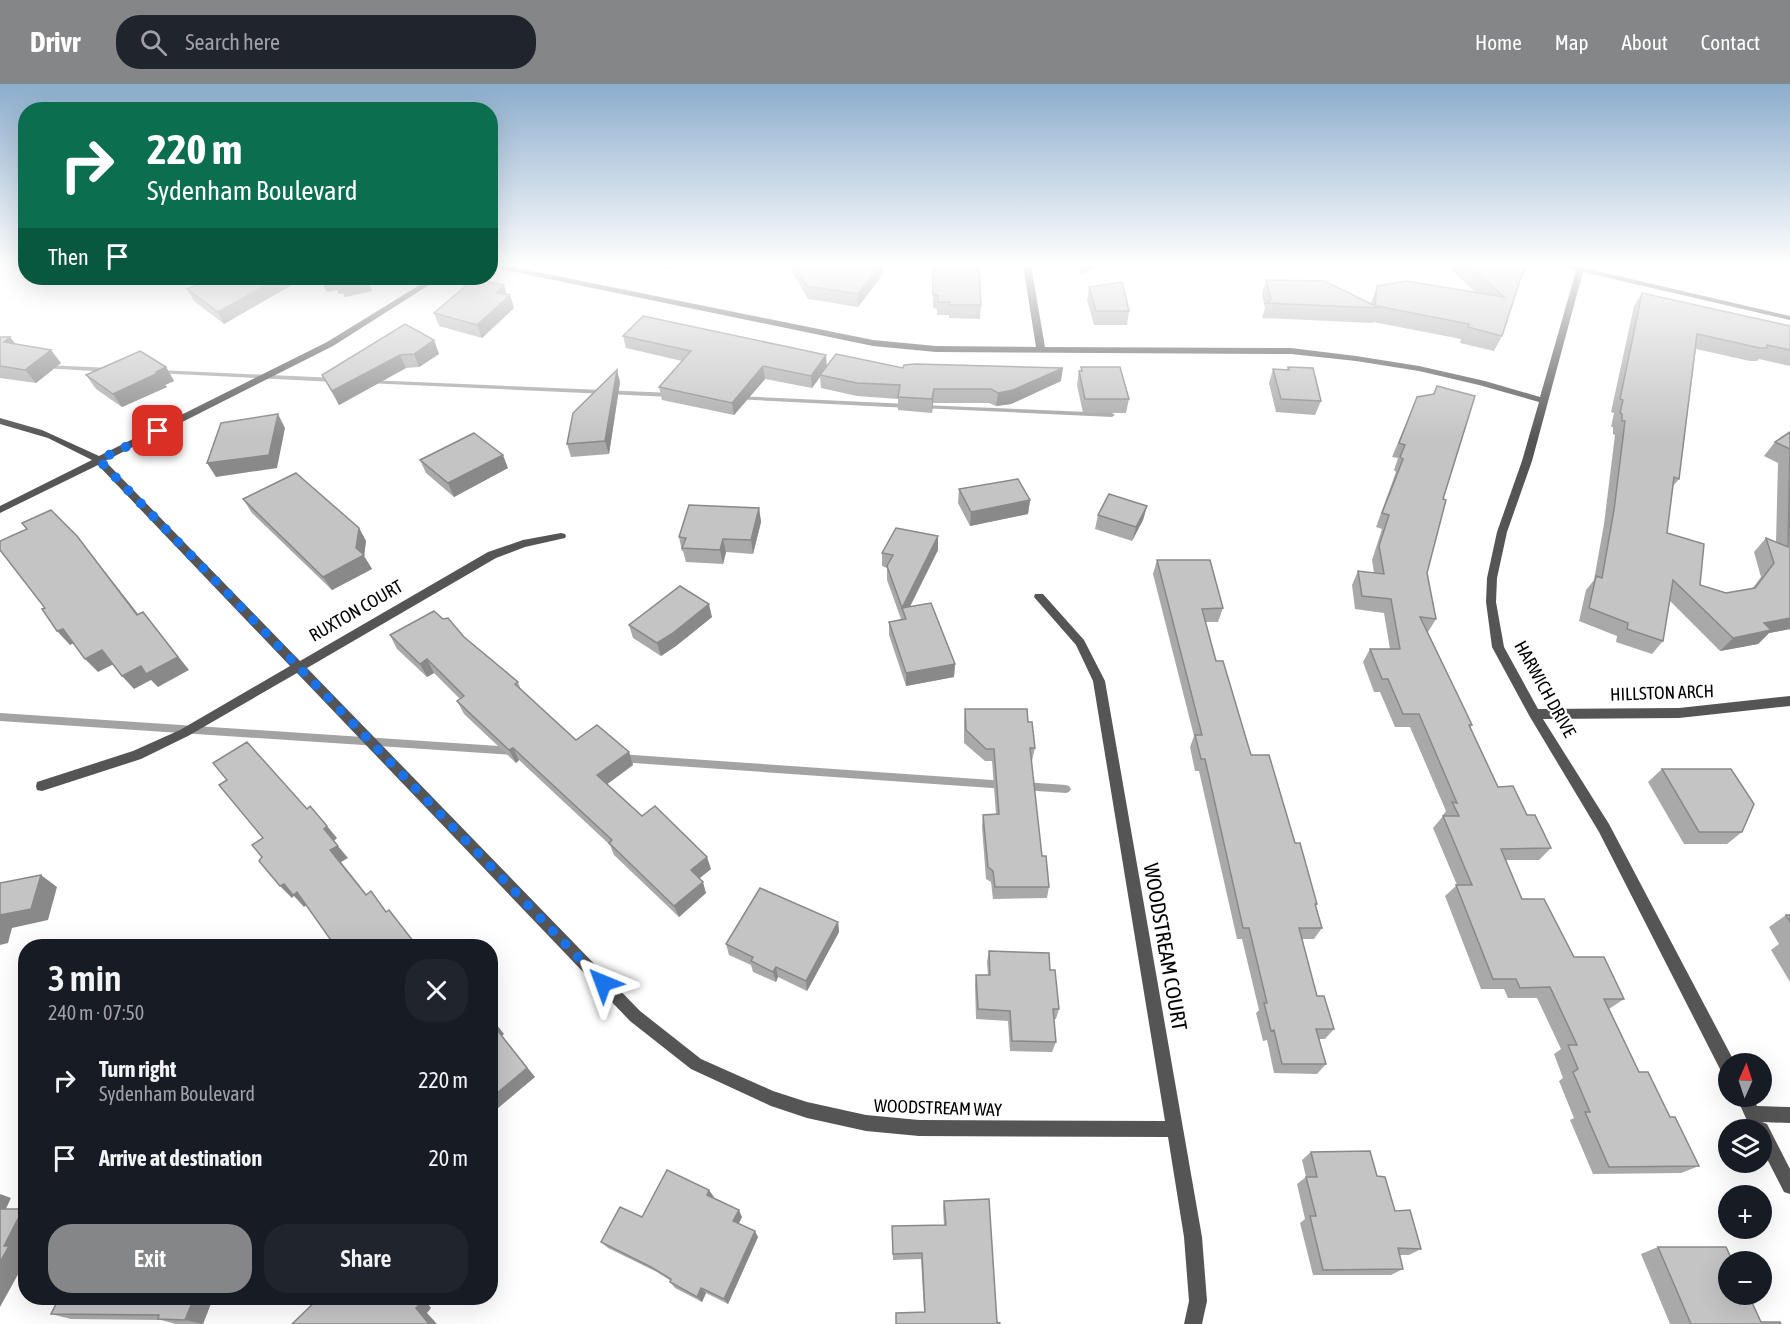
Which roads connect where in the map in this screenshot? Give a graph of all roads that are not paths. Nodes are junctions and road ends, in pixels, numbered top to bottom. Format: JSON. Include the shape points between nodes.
{"nodes":[{"id":1,"x":364,"y":323,"type":"edge"},
{"id":2,"x":774,"y":323,"type":"edge"},
{"id":3,"x":1037,"y":323,"type":"edge"},
{"id":4,"x":1566,"y":323,"type":"edge"},
{"id":5,"x":1041,"y":350,"type":"junction"},
{"id":6,"x":1544,"y":401,"type":"junction"},
{"id":7,"x":0,"y":421,"type":"edge"},
{"id":8,"x":99,"y":460,"type":"junction"},
{"id":9,"x":0,"y":510,"type":"edge"},
{"id":10,"x":561,"y":536,"type":"dead end"},
{"id":11,"x":1039,"y":597,"type":"dead end"},
{"id":12,"x":297,"y":666,"type":"junction"},
{"id":13,"x":1790,"y":701,"type":"edge"},
{"id":14,"x":1534,"y":714,"type":"junction"},
{"id":15,"x":42,"y":786,"type":"dead end"},
{"id":16,"x":1721,"y":1053,"type":"edge"},
{"id":17,"x":1750,"y":1107,"type":"edge"},
{"id":18,"x":1753,"y":1114,"type":"junction"},
{"id":19,"x":1790,"y":1115,"type":"edge"},
{"id":20,"x":1756,"y":1119,"type":"edge"},
{"id":21,"x":1175,"y":1129,"type":"junction"},
{"id":22,"x":1772,"y":1151,"type":"edge"},
{"id":23,"x":1790,"y":1186,"type":"edge"},
{"id":24,"x":1193,"y":1324,"type":"edge"}],
"edges":[{"from":1,"to":8,"type":"street","via":[[330,344]]},
{"from":2,"to":5,"type":"street","via":[[873,343],[936,349]]},
{"from":3,"to":5,"type":"street"},
{"from":4,"to":6,"type":"street","name":"HARWICH DRIVE"},
{"from":5,"to":6,"type":"street","via":[[1247,349],[1349,356],[1473,379]]},
{"from":6,"to":14,"type":"street","name":"HARWICH DRIVE","via":[[1502,532],[1491,602],[1498,647]]},
{"from":7,"to":8,"type":"street","name":"WOODSTREAM WAY","via":[[61,439]]},
{"from":8,"to":9,"type":"street"},
{"from":8,"to":12,"type":"street","name":"WOODSTREAM WAY"},
{"from":10,"to":12,"type":"street","name":"RUXTON COURT","via":[[492,555]]},
{"from":11,"to":21,"type":"street","name":"WOODSTREAM COURT","via":[[1080,643],[1099,681]]},
{"from":12,"to":15,"type":"street","name":"RUXTON COURT","via":[[165,742]]},
{"from":12,"to":21,"type":"street","name":"WOODSTREAM WAY","via":[[635,1016],[696,1064],[780,1101],[866,1123],[919,1128]]},
{"from":13,"to":14,"type":"street","name":"HILLSTON ARCH","via":[[1679,713]]},
{"from":14,"to":16,"type":"street","name":"HARWICH DRIVE","via":[[1604,828]]},
{"from":17,"to":18,"type":"street"},
{"from":18,"to":19,"type":"street"},
{"from":18,"to":20,"type":"street"},
{"from":21,"to":24,"type":"street","name":"WOODSTREAM COURT","via":[[1194,1238],[1198,1301]]},
{"from":22,"to":23,"type":"street"}]}
